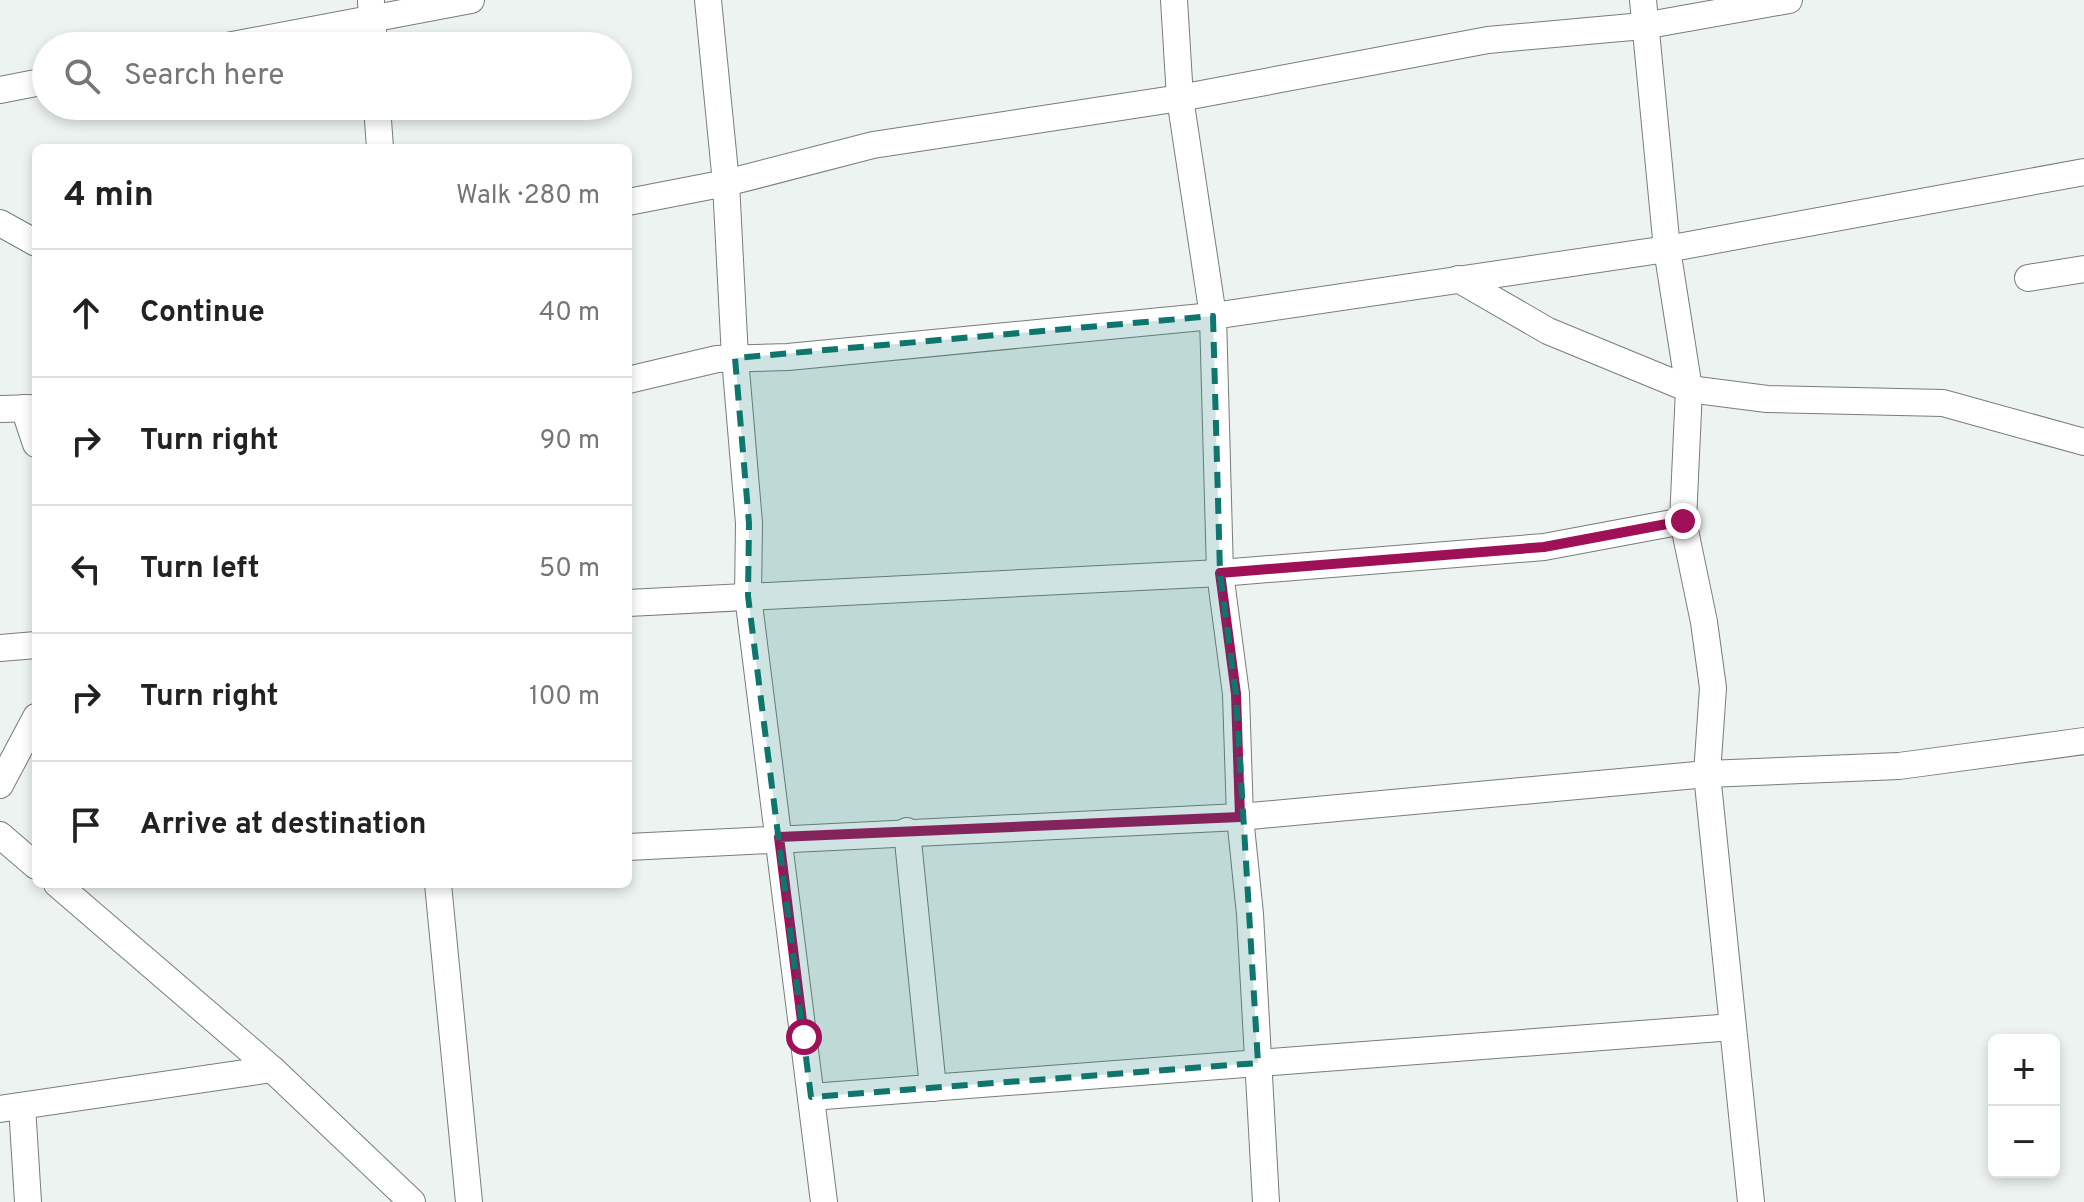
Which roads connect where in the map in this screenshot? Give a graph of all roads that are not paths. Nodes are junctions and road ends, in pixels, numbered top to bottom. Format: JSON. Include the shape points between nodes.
{"nodes":[{"id":1,"x":471,"y":0,"type":"edge"},
{"id":2,"x":708,"y":0,"type":"edge"},
{"id":3,"x":1174,"y":0,"type":"edge"},
{"id":4,"x":1789,"y":0,"type":"edge"},
{"id":5,"x":372,"y":9,"type":"edge"},
{"id":6,"x":1643,"y":13,"type":"edge"},
{"id":7,"x":282,"y":32,"type":"edge"},
{"id":8,"x":373,"y":32,"type":"edge"},
{"id":9,"x":32,"y":84,"type":"edge"},
{"id":10,"x":0,"y":90,"type":"edge"},
{"id":11,"x":1180,"y":98,"type":"junction"},
{"id":12,"x":378,"y":120,"type":"edge"},
{"id":13,"x":380,"y":144,"type":"edge"},
{"id":14,"x":2084,"y":172,"type":"edge"},
{"id":15,"x":726,"y":183,"type":"junction"},
{"id":16,"x":632,"y":201,"type":"edge"},
{"id":17,"x":0,"y":223,"type":"edge"},
{"id":18,"x":32,"y":241,"type":"edge"},
{"id":19,"x":1667,"y":249,"type":"junction"},
{"id":20,"x":2084,"y":269,"type":"edge"},
{"id":21,"x":2028,"y":278,"type":"dead end"},
{"id":22,"x":1458,"y":279,"type":"junction"},
{"id":23,"x":1213,"y":316,"type":"junction"},
{"id":24,"x":735,"y":358,"type":"junction"},
{"id":25,"x":632,"y":379,"type":"edge"},
{"id":26,"x":1689,"y":389,"type":"junction"},
{"id":27,"x":20,"y":408,"type":"edge"},
{"id":28,"x":32,"y":435,"type":"edge"},
{"id":29,"x":2084,"y":442,"type":"edge"},
{"id":30,"x":1683,"y":521,"type":"junction"},
{"id":31,"x":1220,"y":573,"type":"junction"},
{"id":32,"x":748,"y":596,"type":"junction"},
{"id":33,"x":632,"y":603,"type":"edge"},
{"id":34,"x":32,"y":645,"type":"edge"},
{"id":35,"x":0,"y":648,"type":"edge"},
{"id":36,"x":32,"y":725,"type":"edge"},
{"id":37,"x":2084,"y":741,"type":"edge"},
{"id":38,"x":1707,"y":774,"type":"junction"},
{"id":39,"x":0,"y":785,"type":"edge"},
{"id":40,"x":1240,"y":817,"type":"junction"},
{"id":41,"x":907,"y":831,"type":"junction"},
{"id":42,"x":0,"y":835,"type":"edge"},
{"id":43,"x":779,"y":837,"type":"junction"},
{"id":44,"x":632,"y":847,"type":"edge"},
{"id":45,"x":32,"y":863,"type":"edge"},
{"id":46,"x":62,"y":888,"type":"edge"},
{"id":47,"x":438,"y":888,"type":"edge"},
{"id":48,"x":1733,"y":1027,"type":"junction"},
{"id":49,"x":1258,"y":1063,"type":"junction"},
{"id":50,"x":272,"y":1069,"type":"junction"},
{"id":51,"x":933,"y":1088,"type":"junction"},
{"id":52,"x":811,"y":1097,"type":"junction"},
{"id":53,"x":11,"y":1108,"type":"edge"},
{"id":54,"x":28,"y":1202,"type":"edge"},
{"id":55,"x":412,"y":1202,"type":"edge"},
{"id":56,"x":469,"y":1202,"type":"edge"},
{"id":57,"x":824,"y":1202,"type":"edge"},
{"id":58,"x":1266,"y":1202,"type":"edge"},
{"id":59,"x":1751,"y":1202,"type":"edge"}],
"edges":[{"from":1,"to":5,"type":"street"},
{"from":2,"to":15,"type":"street"},
{"from":3,"to":11,"type":"street"},
{"from":4,"to":6,"type":"street"},
{"from":5,"to":7,"type":"street"},
{"from":5,"to":8,"type":"street"},
{"from":6,"to":11,"type":"street"},
{"from":6,"to":19,"type":"street"},
{"from":9,"to":10,"type":"street"},
{"from":11,"to":15,"type":"street","via":[[873,145]]},
{"from":11,"to":23,"type":"street"},
{"from":12,"to":13,"type":"street"},
{"from":14,"to":19,"type":"street"},
{"from":15,"to":16,"type":"street"},
{"from":15,"to":24,"type":"street"},
{"from":17,"to":18,"type":"street"},
{"from":19,"to":22,"type":"street"},
{"from":19,"to":26,"type":"street"},
{"from":20,"to":21,"type":"street"},
{"from":22,"to":23,"type":"street"},
{"from":22,"to":26,"type":"street","via":[[1548,331]]},
{"from":23,"to":24,"type":"street"},
{"from":23,"to":31,"type":"street"},
{"from":24,"to":25,"type":"street"},
{"from":24,"to":32,"type":"street","via":[[749,523]]},
{"from":26,"to":29,"type":"street","via":[[1767,399],[1943,403]]},
{"from":26,"to":30,"type":"street"},
{"from":27,"to":28,"type":"street"},
{"from":30,"to":31,"type":"street","via":[[1544,547]]},
{"from":30,"to":38,"type":"street","via":[[1713,688]]},
{"from":31,"to":32,"type":"street"},
{"from":31,"to":40,"type":"street","via":[[1236,694]]},
{"from":32,"to":33,"type":"street"},
{"from":32,"to":43,"type":"street"},
{"from":34,"to":35,"type":"street"},
{"from":36,"to":39,"type":"street"},
{"from":37,"to":38,"type":"street","via":[[1899,766]]},
{"from":38,"to":40,"type":"street"},
{"from":38,"to":48,"type":"street"},
{"from":40,"to":41,"type":"street"},
{"from":40,"to":49,"type":"street"},
{"from":41,"to":43,"type":"street"},
{"from":41,"to":51,"type":"street"},
{"from":42,"to":45,"type":"street"},
{"from":43,"to":44,"type":"street"},
{"from":43,"to":52,"type":"street"},
{"from":46,"to":50,"type":"street"},
{"from":47,"to":56,"type":"street"},
{"from":48,"to":49,"type":"street"},
{"from":48,"to":59,"type":"street"},
{"from":49,"to":51,"type":"street"},
{"from":49,"to":58,"type":"street"},
{"from":50,"to":53,"type":"street"},
{"from":50,"to":55,"type":"street"},
{"from":51,"to":52,"type":"street"},
{"from":52,"to":57,"type":"street"},
{"from":53,"to":54,"type":"street"}]}
